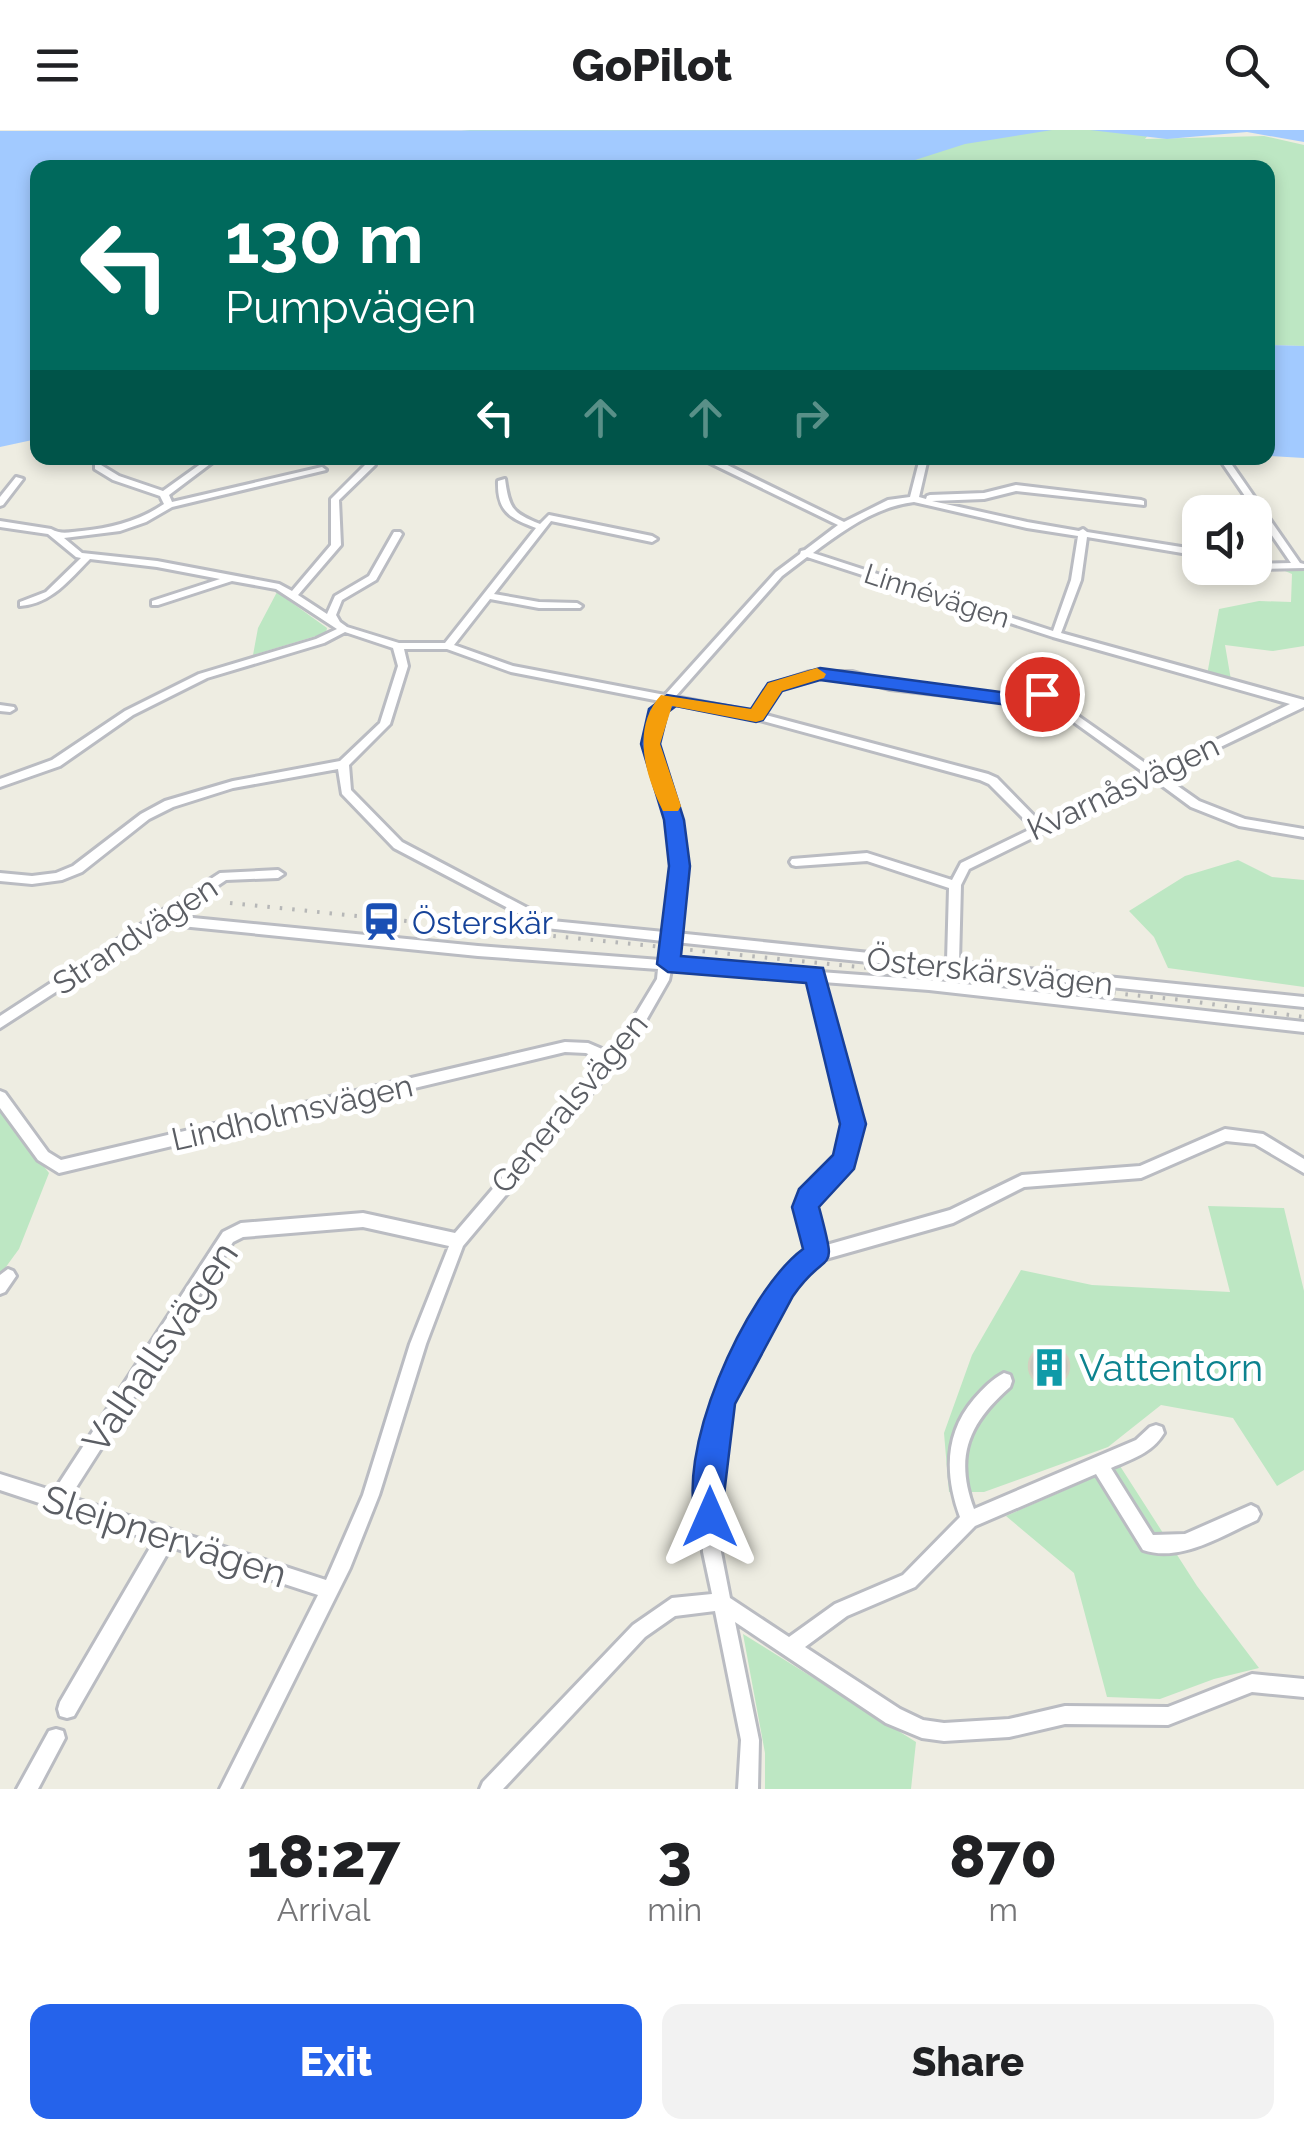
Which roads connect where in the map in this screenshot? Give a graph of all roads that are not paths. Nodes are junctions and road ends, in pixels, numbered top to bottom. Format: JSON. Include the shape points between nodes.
{"nodes":[{"id":1,"x":206,"y":465,"type":"edge"},
{"id":2,"x":370,"y":465,"type":"edge"},
{"id":3,"x":722,"y":465,"type":"edge"},
{"id":4,"x":923,"y":465,"type":"edge"},
{"id":5,"x":1228,"y":465,"type":"edge"},
{"id":6,"x":98,"y":467,"type":"dead end"},
{"id":7,"x":322,"y":470,"type":"dead end"},
{"id":8,"x":19,"y":478,"type":"dead end"},
{"id":9,"x":502,"y":481,"type":"dead end"},
{"id":10,"x":918,"y":499,"type":"junction"},
{"id":11,"x":166,"y":500,"type":"junction"},
{"id":12,"x":0,"y":503,"type":"edge"},
{"id":13,"x":1140,"y":503,"type":"dead end"},
{"id":14,"x":0,"y":524,"type":"edge"},
{"id":15,"x":844,"y":525,"type":"junction"},
{"id":16,"x":542,"y":527,"type":"junction"},
{"id":17,"x":1083,"y":532,"type":"junction"},
{"id":18,"x":397,"y":534,"type":"dead end"},
{"id":19,"x":59,"y":536,"type":"junction"},
{"id":20,"x":652,"y":539,"type":"dead end"},
{"id":21,"x":1182,"y":550,"type":"edge"},
{"id":22,"x":804,"y":553,"type":"junction"},
{"id":23,"x":86,"y":557,"type":"junction"},
{"id":24,"x":1272,"y":566,"type":"edge"},
{"id":25,"x":1300,"y":566,"type":"edge"},
{"id":26,"x":229,"y":579,"type":"junction"},
{"id":27,"x":295,"y":593,"type":"junction"},
{"id":28,"x":487,"y":595,"type":"junction"},
{"id":29,"x":23,"y":604,"type":"dead end"},
{"id":30,"x":156,"y":604,"type":"dead end"},
{"id":31,"x":577,"y":606,"type":"dead end"},
{"id":32,"x":341,"y":627,"type":"junction"},
{"id":33,"x":1056,"y":635,"type":"junction"},
{"id":34,"x":398,"y":646,"type":"junction"},
{"id":35,"x":448,"y":646,"type":"junction"},
{"id":36,"x":668,"y":700,"type":"junction"},
{"id":37,"x":1302,"y":703,"type":"edge"},
{"id":38,"x":756,"y":716,"type":"junction"},
{"id":39,"x":343,"y":764,"type":"junction"},
{"id":40,"x":1154,"y":772,"type":"junction"},
{"id":41,"x":1,"y":785,"type":"edge"},
{"id":42,"x":1038,"y":827,"type":"junction"},
{"id":43,"x":1304,"y":834,"type":"edge"},
{"id":44,"x":796,"y":862,"type":"dead end"},
{"id":45,"x":278,"y":874,"type":"dead end"},
{"id":46,"x":0,"y":877,"type":"edge"},
{"id":47,"x":955,"y":886,"type":"junction"},
{"id":48,"x":161,"y":919,"type":"junction"},
{"id":49,"x":672,"y":938,"type":"junction"},
{"id":50,"x":668,"y":964,"type":"junction"},
{"id":51,"x":953,"y":967,"type":"junction"},
{"id":52,"x":815,"y":974,"type":"junction"},
{"id":53,"x":1304,"y":1002,"type":"edge"},
{"id":54,"x":0,"y":1022,"type":"edge"},
{"id":55,"x":1304,"y":1027,"type":"edge"},
{"id":56,"x":612,"y":1060,"type":"junction"},
{"id":57,"x":0,"y":1098,"type":"edge"},
{"id":58,"x":1304,"y":1167,"type":"edge"},
{"id":59,"x":458,"y":1240,"type":"junction"},
{"id":60,"x":818,"y":1254,"type":"junction"},
{"id":61,"x":1004,"y":1381,"type":"dead end"},
{"id":62,"x":1156,"y":1433,"type":"dead end"},
{"id":63,"x":1099,"y":1464,"type":"junction"},
{"id":64,"x":0,"y":1482,"type":"edge"},
{"id":65,"x":59,"y":1500,"type":"junction"},
{"id":66,"x":1251,"y":1514,"type":"dead end"},
{"id":67,"x":969,"y":1520,"type":"junction"},
{"id":68,"x":167,"y":1536,"type":"junction"},
{"id":69,"x":330,"y":1590,"type":"junction"},
{"id":70,"x":721,"y":1602,"type":"junction"},
{"id":71,"x":792,"y":1646,"type":"junction"},
{"id":72,"x":1304,"y":1688,"type":"edge"},
{"id":73,"x":67,"y":1709,"type":"dead end"},
{"id":74,"x":56,"y":1738,"type":"dead end"},
{"id":75,"x":27,"y":1789,"type":"edge"},
{"id":76,"x":230,"y":1789,"type":"edge"},
{"id":77,"x":490,"y":1789,"type":"edge"},
{"id":78,"x":748,"y":1789,"type":"edge"}],
"edges":[{"from":1,"to":11,"type":"street"},
{"from":2,"to":27,"type":"street","via":[[335,499],[336,544]]},
{"from":3,"to":15,"type":"street"},
{"from":4,"to":10,"type":"street"},
{"from":5,"to":25,"type":"street"},
{"from":6,"to":11,"type":"street"},
{"from":7,"to":11,"type":"street"},
{"from":8,"to":12,"type":"street"},
{"from":9,"to":16,"type":"street","via":[[505,510]]},
{"from":10,"to":13,"type":"street","name":"Generalsvägen","via":[[990,496],[1008,488]]},
{"from":10,"to":15,"type":"street","name":"Generalsvägen","via":[[877,507]]},
{"from":10,"to":17,"type":"street"},
{"from":11,"to":19,"type":"street","via":[[117,531]]},
{"from":14,"to":19,"type":"street"},
{"from":15,"to":22,"type":"street","name":"Generalsvägen"},
{"from":16,"to":20,"type":"street","via":[[548,518]]},
{"from":16,"to":28,"type":"street"},
{"from":17,"to":21,"type":"street"},
{"from":17,"to":33,"type":"street","via":[[1076,580]]},
{"from":18,"to":32,"type":"street","via":[[373,578],[338,598],[332,615]]},
{"from":19,"to":23,"type":"street"},
{"from":22,"to":33,"type":"street","name":"Linnévägen"},
{"from":22,"to":36,"type":"street","name":"Generalsvägen","via":[[756,595]]},
{"from":23,"to":26,"type":"street"},
{"from":23,"to":29,"type":"street","via":[[49,594]]},
{"from":24,"to":25,"type":"street"},
{"from":26,"to":27,"type":"street"},
{"from":26,"to":30,"type":"street"},
{"from":27,"to":32,"type":"street"},
{"from":28,"to":31,"type":"street"},
{"from":28,"to":35,"type":"street"},
{"from":32,"to":34,"type":"street"},
{"from":32,"to":41,"type":"street","via":[[320,641],[203,676],[129,713],[56,763]]},
{"from":33,"to":37,"type":"street","name":"Linnévägen"},
{"from":34,"to":35,"type":"street"},
{"from":34,"to":39,"type":"street","via":[[402,666],[384,724]]},
{"from":35,"to":36,"type":"street","via":[[511,669]]},
{"from":36,"to":38,"type":"street"},
{"from":36,"to":49,"type":"street","name":"Generalsvägen","via":[[650,744],[678,836]]},
{"from":37,"to":40,"type":"street","name":"Kvarnåsvägen"},
{"from":38,"to":40,"type":"street","via":[[775,687],[810,675],[1008,699],[1042,694]]},
{"from":38,"to":42,"type":"street","via":[[993,781]]},
{"from":39,"to":46,"type":"street","via":[[172,803],[69,874]]},
{"from":39,"to":49,"type":"street","name":"Österskärsvägen","via":[[346,790],[382,832],[491,898],[550,925]]},
{"from":40,"to":42,"type":"street","name":"Kvarnåsvägen"},
{"from":40,"to":43,"type":"street","via":[[1185,799],[1221,816]]},
{"from":42,"to":47,"type":"street","name":"Kvarnåsvägen","via":[[970,862]]},
{"from":44,"to":47,"type":"street","via":[[867,857]]},
{"from":45,"to":48,"type":"street","name":"Strandvägen","via":[[234,872]]},
{"from":47,"to":51,"type":"street"},
{"from":48,"to":50,"type":"street"},
{"from":48,"to":54,"type":"street","name":"Strandvägen"},
{"from":49,"to":50,"type":"street","name":"Generalsvägen"},
{"from":49,"to":51,"type":"street","name":"Österskärsvägen"},
{"from":50,"to":52,"type":"street"},
{"from":50,"to":56,"type":"street","name":"Generalsvägen","via":[[654,1001]]},
{"from":51,"to":53,"type":"street","name":"Österskärsvägen"},
{"from":52,"to":55,"type":"street"},
{"from":52,"to":60,"type":"street","via":[[853,1124],[844,1161],[808,1198]]},
{"from":56,"to":57,"type":"street","name":"Lindholmsvägen","via":[[565,1046],[59,1167],[43,1156]]},
{"from":56,"to":59,"type":"street","name":"Generalsvägen"},
{"from":58,"to":60,"type":"street","via":[[1258,1138],[1225,1135],[1141,1172],[1022,1181],[953,1216]]},
{"from":59,"to":65,"type":"street","name":"Valhallsvägen","via":[[363,1220],[242,1230],[228,1237]]},
{"from":59,"to":69,"type":"street","name":"Generalsvägen","via":[[371,1495]]},
{"from":60,"to":70,"type":"street","via":[[783,1287],[715,1420],[708,1481]]},
{"from":61,"to":67,"type":"street","via":[[970,1413],[954,1452]]},
{"from":62,"to":63,"type":"street"},
{"from":63,"to":66,"type":"street","via":[[1149,1544],[1186,1543]]},
{"from":63,"to":67,"type":"street"},
{"from":64,"to":65,"type":"street","name":"Sleipnervägen"},
{"from":65,"to":68,"type":"street","name":"Sleipnervägen"},
{"from":67,"to":71,"type":"street","via":[[909,1580],[841,1610]]},
{"from":68,"to":69,"type":"street","name":"Sleipnervägen"},
{"from":68,"to":73,"type":"street"},
{"from":69,"to":76,"type":"street","name":"Generalsvägen"},
{"from":70,"to":71,"type":"street"},
{"from":70,"to":77,"type":"street","via":[[672,1608],[639,1631]]},
{"from":70,"to":78,"type":"street","via":[[750,1740]]},
{"from":71,"to":72,"type":"street","via":[[893,1716],[944,1732],[1009,1728],[1066,1715],[1168,1716],[1252,1684]]},
{"from":74,"to":75,"type":"street"}]}
